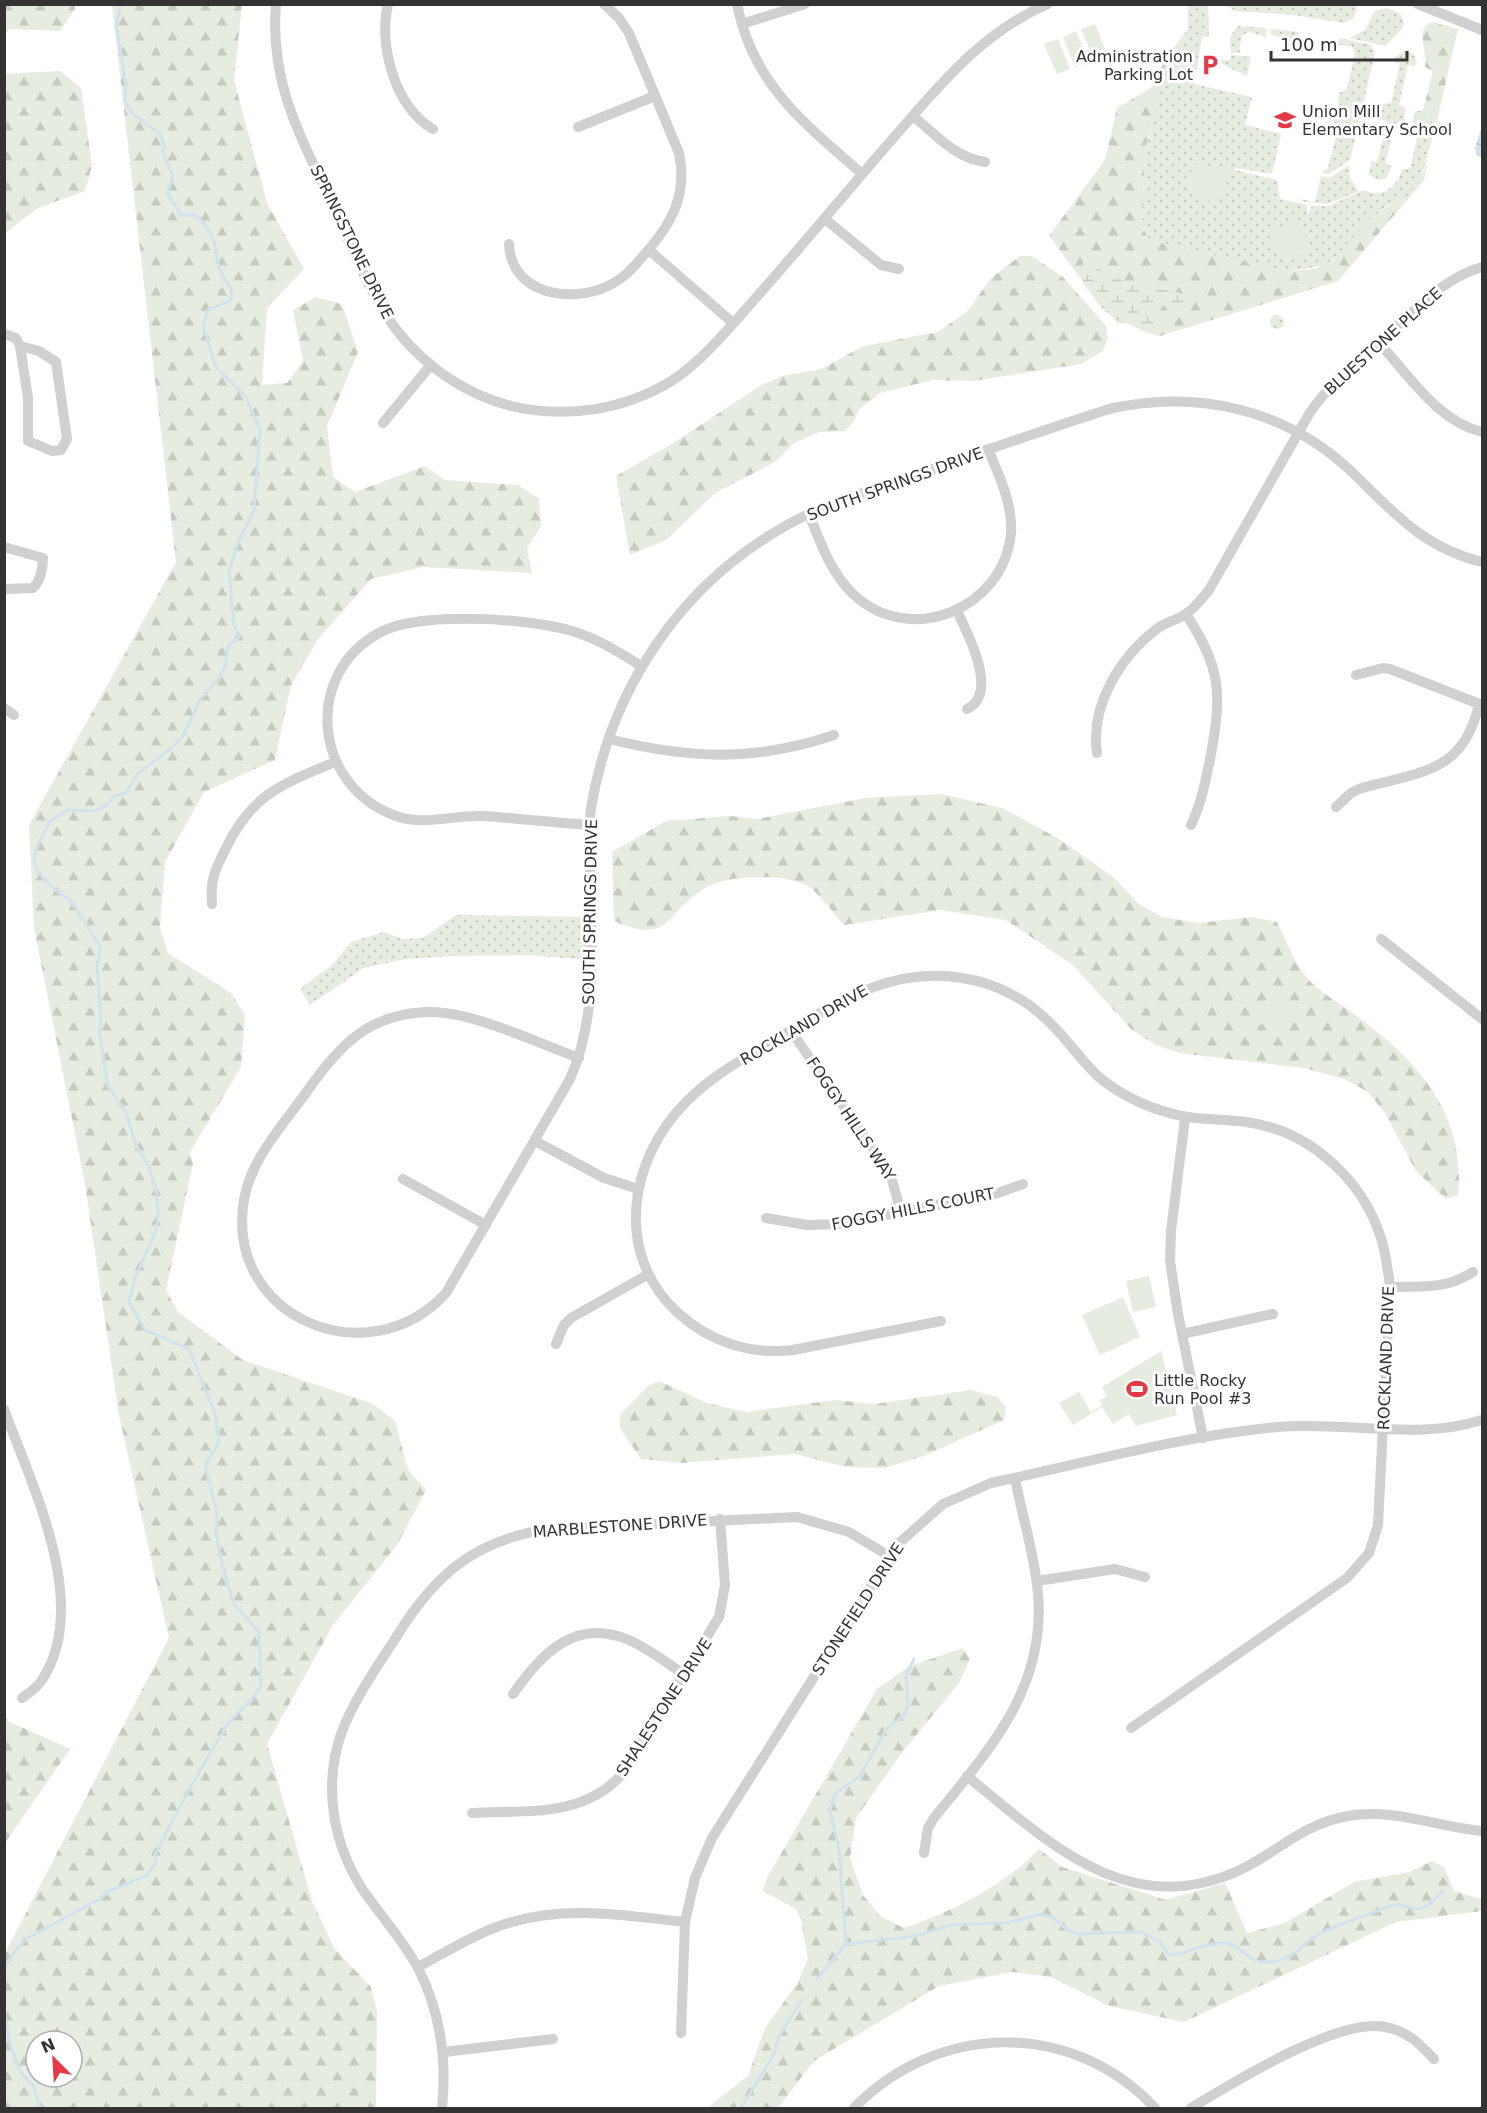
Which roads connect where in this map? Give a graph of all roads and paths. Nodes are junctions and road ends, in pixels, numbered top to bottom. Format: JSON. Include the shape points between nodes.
{"nodes":[{"id":1,"x":276,"y":4,"type":"edge"},
{"id":2,"x":387,"y":4,"type":"edge"},
{"id":3,"x":604,"y":4,"type":"edge"},
{"id":4,"x":737,"y":4,"type":"edge"},
{"id":5,"x":805,"y":4,"type":"edge"},
{"id":6,"x":1048,"y":4,"type":"edge"},
{"id":7,"x":1418,"y":4,"type":"edge"},
{"id":8,"x":1466,"y":22,"type":"junction"},
{"id":9,"x":1482,"y":23,"type":"edge"},
{"id":10,"x":742,"y":24,"type":"junction"},
{"id":11,"x":1482,"y":30,"type":"edge"},
{"id":12,"x":655,"y":96,"type":"junction"},
{"id":13,"x":913,"y":116,"type":"junction"},
{"id":14,"x":578,"y":127,"type":"dead end"},
{"id":15,"x":433,"y":129,"type":"dead end"},
{"id":16,"x":985,"y":162,"type":"dead end"},
{"id":17,"x":862,"y":174,"type":"junction"},
{"id":18,"x":825,"y":219,"type":"junction"},
{"id":19,"x":509,"y":244,"type":"dead end"},
{"id":20,"x":649,"y":250,"type":"junction"},
{"id":21,"x":1482,"y":267,"type":"edge"},
{"id":22,"x":899,"y":269,"type":"dead end"},
{"id":23,"x":733,"y":323,"type":"junction"},
{"id":24,"x":4,"y":334,"type":"edge"},
{"id":25,"x":1379,"y":343,"type":"junction"},
{"id":26,"x":20,"y":346,"type":"junction"},
{"id":27,"x":430,"y":366,"type":"junction"},
{"id":28,"x":383,"y":423,"type":"dead end"},
{"id":29,"x":1482,"y":432,"type":"edge"},
{"id":30,"x":1299,"y":433,"type":"junction"},
{"id":31,"x":988,"y":449,"type":"junction"},
{"id":32,"x":809,"y":514,"type":"junction"},
{"id":33,"x":4,"y":547,"type":"edge"},
{"id":34,"x":1482,"y":562,"type":"edge"},
{"id":35,"x":4,"y":589,"type":"edge"},
{"id":36,"x":957,"y":611,"type":"junction"},
{"id":37,"x":1186,"y":614,"type":"junction"},
{"id":38,"x":641,"y":666,"type":"junction"},
{"id":39,"x":1356,"y":675,"type":"dead end"},
{"id":40,"x":1481,"y":705,"type":"edge"},
{"id":41,"x":4,"y":708,"type":"edge"},
{"id":42,"x":967,"y":709,"type":"dead end"},
{"id":43,"x":14,"y":715,"type":"dead end"},
{"id":44,"x":834,"y":735,"type":"dead end"},
{"id":45,"x":609,"y":739,"type":"junction"},
{"id":46,"x":1097,"y":753,"type":"dead end"},
{"id":47,"x":335,"y":762,"type":"junction"},
{"id":48,"x":1336,"y":807,"type":"dead end"},
{"id":49,"x":590,"y":825,"type":"junction"},
{"id":50,"x":1191,"y":825,"type":"dead end"},
{"id":51,"x":212,"y":904,"type":"dead end"},
{"id":52,"x":1381,"y":939,"type":"dead end"},
{"id":53,"x":1482,"y":1019,"type":"edge"},
{"id":54,"x":790,"y":1031,"type":"junction"},
{"id":55,"x":579,"y":1058,"type":"junction"},
{"id":56,"x":1185,"y":1118,"type":"junction"},
{"id":57,"x":535,"y":1142,"type":"junction"},
{"id":58,"x":403,"y":1179,"type":"dead end"},
{"id":59,"x":1023,"y":1184,"type":"dead end"},
{"id":60,"x":638,"y":1189,"type":"junction"},
{"id":61,"x":900,"y":1212,"type":"junction"},
{"id":62,"x":766,"y":1218,"type":"dead end"},
{"id":63,"x":486,"y":1225,"type":"junction"},
{"id":64,"x":1473,"y":1272,"type":"dead end"},
{"id":65,"x":647,"y":1275,"type":"junction"},
{"id":66,"x":1390,"y":1287,"type":"junction"},
{"id":67,"x":1273,"y":1314,"type":"dead end"},
{"id":68,"x":941,"y":1321,"type":"dead end"},
{"id":69,"x":1182,"y":1334,"type":"junction"},
{"id":70,"x":556,"y":1344,"type":"dead end"},
{"id":71,"x":4,"y":1409,"type":"edge"},
{"id":72,"x":1482,"y":1420,"type":"edge"},
{"id":73,"x":1383,"y":1429,"type":"junction"},
{"id":74,"x":1203,"y":1438,"type":"junction"},
{"id":75,"x":1015,"y":1478,"type":"junction"},
{"id":76,"x":720,"y":1519,"type":"junction"},
{"id":77,"x":889,"y":1556,"type":"junction"},
{"id":78,"x":1145,"y":1577,"type":"dead end"},
{"id":79,"x":1036,"y":1581,"type":"junction"},
{"id":80,"x":685,"y":1675,"type":"junction"},
{"id":81,"x":513,"y":1694,"type":"dead end"},
{"id":82,"x":22,"y":1698,"type":"dead end"},
{"id":83,"x":1131,"y":1728,"type":"dead end"},
{"id":84,"x":967,"y":1776,"type":"junction"},
{"id":85,"x":472,"y":1813,"type":"dead end"},
{"id":86,"x":1482,"y":1831,"type":"edge"},
{"id":87,"x":924,"y":1853,"type":"dead end"},
{"id":88,"x":685,"y":1922,"type":"junction"},
{"id":89,"x":418,"y":1967,"type":"junction"},
{"id":90,"x":681,"y":2033,"type":"dead end"},
{"id":91,"x":553,"y":2039,"type":"dead end"},
{"id":92,"x":444,"y":2052,"type":"junction"},
{"id":93,"x":1434,"y":2059,"type":"dead end"},
{"id":94,"x":442,"y":2109,"type":"edge"},
{"id":95,"x":854,"y":2109,"type":"edge"},
{"id":96,"x":1155,"y":2109,"type":"edge"},
{"id":97,"x":1191,"y":2109,"type":"edge"}],
"edges":[{"from":1,"to":27,"type":"street","name":"SPRINGSTONE DRIVE","via":[[278,75],[290,111],[380,305],[400,336]]},
{"from":2,"to":15,"type":"street","via":[[384,35],[390,64],[411,111]]},
{"from":3,"to":12,"type":"street","via":[[629,33]]},
{"from":4,"to":10,"type":"street"},
{"from":5,"to":10,"type":"street"},
{"from":6,"to":13,"type":"street","name":"SPRINGSTONE DRIVE","via":[[987,40],[962,61]]},
{"from":7,"to":8,"type":"street"},
{"from":8,"to":9,"type":"street"},
{"from":8,"to":11,"type":"street"},
{"from":10,"to":17,"type":"street","via":[[755,59],[776,94]]},
{"from":12,"to":14,"type":"street"},
{"from":12,"to":20,"type":"street","via":[[678,153],[682,191],[674,216]]},
{"from":13,"to":16,"type":"street","via":[[957,153]]},
{"from":13,"to":17,"type":"street","name":"SPRINGSTONE DRIVE"},
{"from":17,"to":18,"type":"street","name":"SPRINGSTONE DRIVE"},
{"from":18,"to":22,"type":"street","via":[[881,265]]},
{"from":18,"to":23,"type":"street","name":"SPRINGSTONE DRIVE"},
{"from":19,"to":20,"type":"street","via":[[513,266],[523,279],[543,289],[567,294],[590,292],[612,284]]},
{"from":20,"to":23,"type":"street"},
{"from":21,"to":25,"type":"street","name":"BLUESTONE PLACE","via":[[1446,284]]},
{"from":23,"to":27,"type":"street","name":"SPRINGSTONE DRIVE","via":[[674,379],[645,395],[599,409],[549,412],[515,407],[466,388]]},
{"from":24,"to":26,"type":"street","via":[[16,338]]},
{"from":25,"to":29,"type":"street","via":[[1441,411]]},
{"from":25,"to":30,"type":"street","name":"BLUESTONE PLACE","via":[[1326,390]]},
{"from":26,"to":26,"type":"street","via":[[39,351],[56,362],[67,439],[61,450],[52,451],[28,441],[28,398]]},
{"from":27,"to":28,"type":"street"},
{"from":30,"to":31,"type":"street","name":"SOUTH SPRINGS DRIVE","via":[[1267,417],[1231,406],[1161,401],[1109,410]]},
{"from":30,"to":34,"type":"street","name":"SOUTH SPRINGS DRIVE","via":[[1339,460],[1407,526],[1445,549]]},
{"from":30,"to":37,"type":"street","name":"BLUESTONE PLACE","via":[[1209,590]]},
{"from":31,"to":32,"type":"street","name":"SOUTH SPRINGS DRIVE"},
{"from":31,"to":36,"type":"street","via":[[1009,508],[1008,550],[987,588]]},
{"from":32,"to":36,"type":"street","via":[[836,573],[851,593],[867,605],[894,617],[913,620]]},
{"from":32,"to":38,"type":"street","name":"SOUTH SPRINGS DRIVE","via":[[762,540],[715,576],[675,619]]},
{"from":33,"to":35,"type":"street","via":[[37,555],[43,563],[38,584],[33,588]]},
{"from":36,"to":42,"type":"street","via":[[974,646],[981,673],[979,696]]},
{"from":37,"to":46,"type":"street","via":[[1159,627],[1120,668],[1101,705],[1095,727]]},
{"from":37,"to":50,"type":"street","via":[[1214,665],[1219,709],[1202,801]]},
{"from":38,"to":45,"type":"street","name":"SOUTH SPRINGS DRIVE"},
{"from":38,"to":47,"type":"street","via":[[595,640],[551,626],[514,621],[429,620],[396,625],[360,646],[336,680],[327,722]]},
{"from":39,"to":40,"type":"street","via":[[1390,669]]},
{"from":40,"to":48,"type":"street","via":[[1470,735],[1449,760],[1359,789]]},
{"from":41,"to":43,"type":"street"},
{"from":44,"to":45,"type":"street","via":[[773,751],[729,756],[672,753]]},
{"from":45,"to":49,"type":"street","name":"SOUTH SPRINGS DRIVE"},
{"from":47,"to":49,"type":"street","via":[[362,796],[397,816],[432,821],[480,816]]},
{"from":47,"to":51,"type":"street","via":[[269,793],[246,812],[213,875]]},
{"from":49,"to":55,"type":"street","name":"SOUTH SPRINGS DRIVE","via":[[591,986],[587,1029]]},
{"from":52,"to":53,"type":"street"},
{"from":54,"to":56,"type":"street","name":"ROCKLAND DRIVE","via":[[881,982],[924,975],[966,978],[1001,989],[1032,1007],[1119,1092]]},
{"from":54,"to":60,"type":"street","name":"ROCKLAND DRIVE","via":[[711,1081],[684,1104],[656,1142]]},
{"from":54,"to":61,"type":"street","name":"FOGGY HILLS WAY","via":[[890,1173]]},
{"from":55,"to":57,"type":"street","name":"SOUTH SPRINGS DRIVE"},
{"from":55,"to":63,"type":"street","name":"SOUTH SPRINGS DRIVE","via":[[450,1013],[412,1012],[376,1023],[352,1037],[333,1055],[279,1131],[251,1176],[243,1212],[249,1257],[272,1296],[307,1323],[351,1334],[393,1329],[430,1308],[446,1293]]},
{"from":56,"to":66,"type":"street","name":"ROCKLAND DRIVE","via":[[1244,1121],[1271,1128],[1302,1141],[1330,1161],[1355,1188],[1374,1221]]},
{"from":56,"to":69,"type":"street","via":[[1170,1246]]},
{"from":57,"to":60,"type":"street","via":[[604,1178]]},
{"from":57,"to":63,"type":"street","name":"SOUTH SPRINGS DRIVE"},
{"from":58,"to":63,"type":"street"},
{"from":59,"to":61,"type":"street","name":"FOGGY HILLS COURT","via":[[998,1193]]},
{"from":60,"to":65,"type":"street","name":"ROCKLAND DRIVE","via":[[638,1239]]},
{"from":61,"to":62,"type":"street","name":"FOGGY HILLS COURT","via":[[824,1226]]},
{"from":64,"to":66,"type":"street","via":[[1457,1283],[1441,1286]]},
{"from":65,"to":68,"type":"street","name":"ROCKLAND DRIVE","via":[[667,1302],[691,1324],[719,1341],[751,1350],[793,1350]]},
{"from":65,"to":70,"type":"street","via":[[571,1318]]},
{"from":66,"to":73,"type":"street","name":"ROCKLAND DRIVE"},
{"from":67,"to":69,"type":"street"},
{"from":69,"to":74,"type":"street"},
{"from":71,"to":82,"type":"street","via":[[52,1545],[62,1599],[58,1634],[45,1674]]},
{"from":72,"to":73,"type":"street","name":"STONEFIELD DRIVE","via":[[1439,1430]]},
{"from":73,"to":74,"type":"street","name":"STONEFIELD DRIVE","via":[[1282,1426]]},
{"from":73,"to":83,"type":"street","name":"ROCKLAND DRIVE","via":[[1378,1525],[1373,1545],[1359,1567]]},
{"from":74,"to":75,"type":"street","name":"STONEFIELD DRIVE"},
{"from":75,"to":77,"type":"street","name":"STONEFIELD DRIVE","via":[[978,1487],[944,1504],[914,1527]]},
{"from":75,"to":79,"type":"street"},
{"from":76,"to":77,"type":"street","name":"MARBLESTONE DRIVE","via":[[780,1516],[813,1520],[849,1532]]},
{"from":76,"to":80,"type":"street","name":"SHALESTONE DRIVE","via":[[725,1585],[722,1606],[714,1628]]},
{"from":76,"to":89,"type":"street","name":"MARBLESTONE DRIVE","via":[[550,1528],[514,1535],[459,1563],[434,1584],[414,1609],[347,1719],[335,1755],[332,1791],[337,1830],[350,1866]]},
{"from":77,"to":88,"type":"street","name":"STONEFIELD DRIVE","via":[[712,1838],[695,1878]]},
{"from":78,"to":79,"type":"street","via":[[1115,1569]]},
{"from":79,"to":84,"type":"street","via":[[1038,1627],[1023,1693],[1004,1728]]},
{"from":80,"to":81,"type":"street","via":[[629,1640],[587,1635],[565,1641],[546,1653]]},
{"from":80,"to":85,"type":"street","name":"SHALESTONE DRIVE","via":[[622,1774],[594,1798],[571,1806]]},
{"from":84,"to":86,"type":"street","via":[[1074,1860],[1102,1874],[1147,1885],[1191,1885],[1224,1876],[1307,1829],[1346,1816],[1395,1814]]},
{"from":84,"to":87,"type":"street","via":[[928,1828]]},
{"from":88,"to":89,"type":"street","via":[[585,1913],[537,1915],[486,1932]]},
{"from":88,"to":90,"type":"street","name":"STONEFIELD DRIVE"},
{"from":89,"to":92,"type":"street","name":"MARBLESTONE DRIVE","via":[[436,2014]]},
{"from":91,"to":92,"type":"street"},
{"from":92,"to":94,"type":"street","name":"MARBLESTONE DRIVE"},
{"from":93,"to":97,"type":"street","via":[[1417,2041],[1399,2030],[1357,2026],[1278,2061]]},
{"from":95,"to":96,"type":"street","via":[[889,2079],[928,2058],[970,2045],[1009,2042],[1045,2046],[1088,2060],[1129,2084]]}]}
